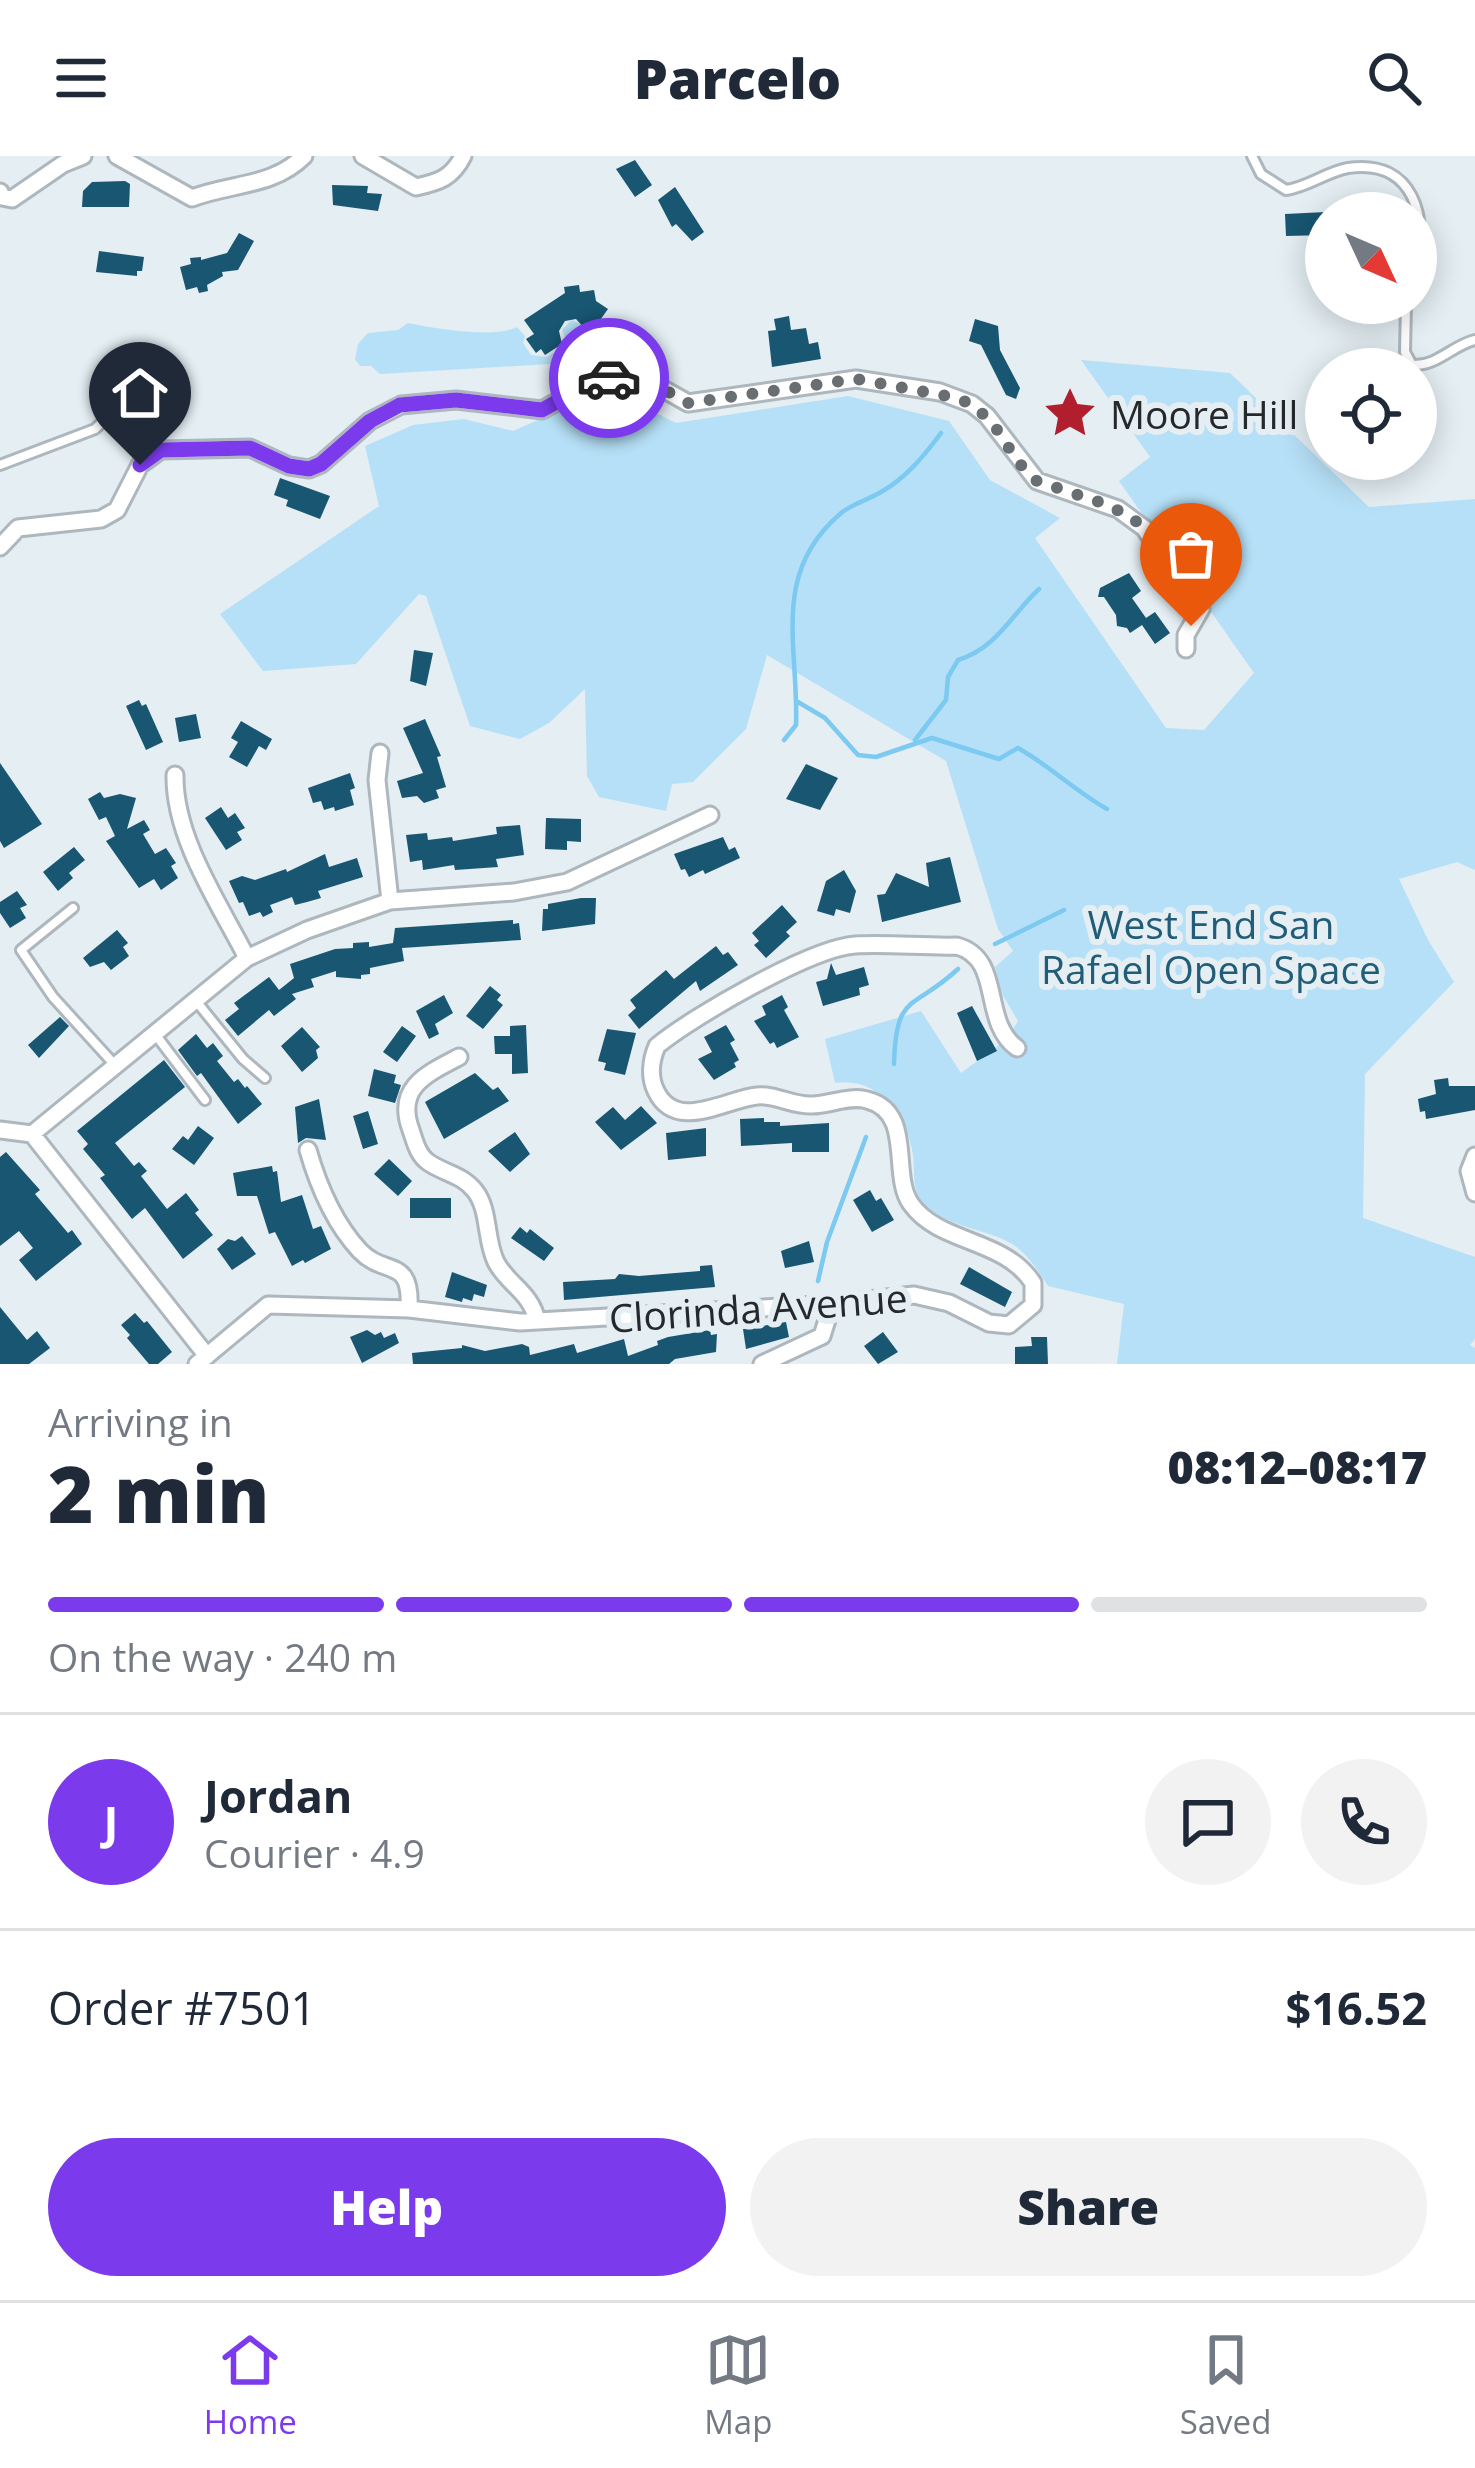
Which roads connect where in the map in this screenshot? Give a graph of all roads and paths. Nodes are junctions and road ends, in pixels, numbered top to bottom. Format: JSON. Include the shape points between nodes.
{"nodes":[{"id":1,"x":83,"y":156,"type":"edge"},
{"id":2,"x":117,"y":156,"type":"edge"},
{"id":3,"x":304,"y":156,"type":"edge"},
{"id":4,"x":363,"y":156,"type":"edge"},
{"id":5,"x":463,"y":156,"type":"edge"},
{"id":6,"x":1252,"y":156,"type":"edge"},
{"id":7,"x":0,"y":192,"type":"edge"},
{"id":8,"x":1408,"y":192,"type":"edge"},
{"id":9,"x":1406,"y":324,"type":"edge"},
{"id":10,"x":1475,"y":340,"type":"edge"},
{"id":11,"x":122,"y":403,"type":"dead end"},
{"id":12,"x":0,"y":465,"type":"edge"},
{"id":13,"x":0,"y":548,"type":"edge"},
{"id":14,"x":1186,"y":650,"type":"dead end"},
{"id":15,"x":380,"y":753,"type":"dead end"},
{"id":16,"x":175,"y":775,"type":"dead end"},
{"id":17,"x":710,"y":815,"type":"dead end"},
{"id":18,"x":390,"y":901,"type":"junction"},
{"id":19,"x":73,"y":908,"type":"dead end"},
{"id":20,"x":248,"y":958,"type":"junction"},
{"id":21,"x":195,"y":1000,"type":"junction"},
{"id":22,"x":154,"y":1032,"type":"junction"},
{"id":23,"x":1017,"y":1048,"type":"dead end"},
{"id":24,"x":459,"y":1057,"type":"dead end"},
{"id":25,"x":115,"y":1065,"type":"junction"},
{"id":26,"x":265,"y":1078,"type":"dead end"},
{"id":27,"x":206,"y":1100,"type":"dead end"},
{"id":28,"x":0,"y":1130,"type":"edge"},
{"id":29,"x":32,"y":1134,"type":"junction"},
{"id":30,"x":308,"y":1150,"type":"dead end"},
{"id":31,"x":1475,"y":1156,"type":"edge"},
{"id":32,"x":1475,"y":1193,"type":"edge"},
{"id":33,"x":832,"y":1304,"type":"junction"},
{"id":34,"x":410,"y":1309,"type":"junction"},
{"id":35,"x":537,"y":1321,"type":"junction"},
{"id":36,"x":202,"y":1360,"type":"edge"},
{"id":37,"x":762,"y":1364,"type":"edge"}],
"edges":[{"from":1,"to":7,"type":"street","via":[[11,199]]},
{"from":2,"to":3,"type":"street","via":[[192,198],[286,174]]},
{"from":4,"to":5,"type":"street","via":[[416,187],[442,182]]},
{"from":6,"to":8,"type":"lane","via":[[1261,174],[1286,190],[1342,169],[1376,168]]},
{"from":9,"to":10,"type":"lane","via":[[1412,365]]},
{"from":11,"to":12,"type":"lane","via":[[94,429]]},
{"from":13,"to":14,"type":"street","via":[[18,528],[117,510],[140,465],[161,450],[250,448],[309,469],[400,405],[456,400],[542,410],[622,374],[688,403],[856,379],[972,404],[1037,481],[1132,518],[1201,609]]},
{"from":15,"to":18,"type":"street"},
{"from":16,"to":20,"type":"street","via":[[175,800],[200,865]]},
{"from":17,"to":18,"type":"street","via":[[568,882]]},
{"from":18,"to":20,"type":"street"},
{"from":19,"to":25,"type":"lane","via":[[21,950]]},
{"from":20,"to":21,"type":"street"},
{"from":21,"to":22,"type":"street"},
{"from":21,"to":26,"type":"lane"},
{"from":22,"to":25,"type":"street"},
{"from":22,"to":27,"type":"lane"},
{"from":23,"to":33,"type":"street","name":"Clorinda Avenue","via":[[996,1020],[974,951],[854,945],[716,1005],[658,1046],[655,1089],[674,1109],[759,1095],[878,1106],[901,1143],[905,1195],[914,1209],[999,1251],[1028,1275],[1035,1293],[1029,1312],[1000,1326],[928,1296]]},
{"from":24,"to":35,"type":"street","via":[[416,1081],[406,1120],[427,1162],[475,1191],[497,1265],[530,1299]]},
{"from":25,"to":29,"type":"street"},
{"from":28,"to":29,"type":"street"},
{"from":29,"to":36,"type":"street"},
{"from":30,"to":34,"type":"street","via":[[316,1180],[358,1248],[407,1280]]},
{"from":31,"to":32,"type":"street","via":[[1468,1171]]},
{"from":33,"to":35,"type":"street","name":"Clorinda Avenue"},
{"from":33,"to":37,"type":"street","via":[[821,1336]]},
{"from":34,"to":35,"type":"street","name":"Clorinda Avenue"},
{"from":34,"to":36,"type":"street","name":"Clorinda Avenue","via":[[268,1305]]}]}
